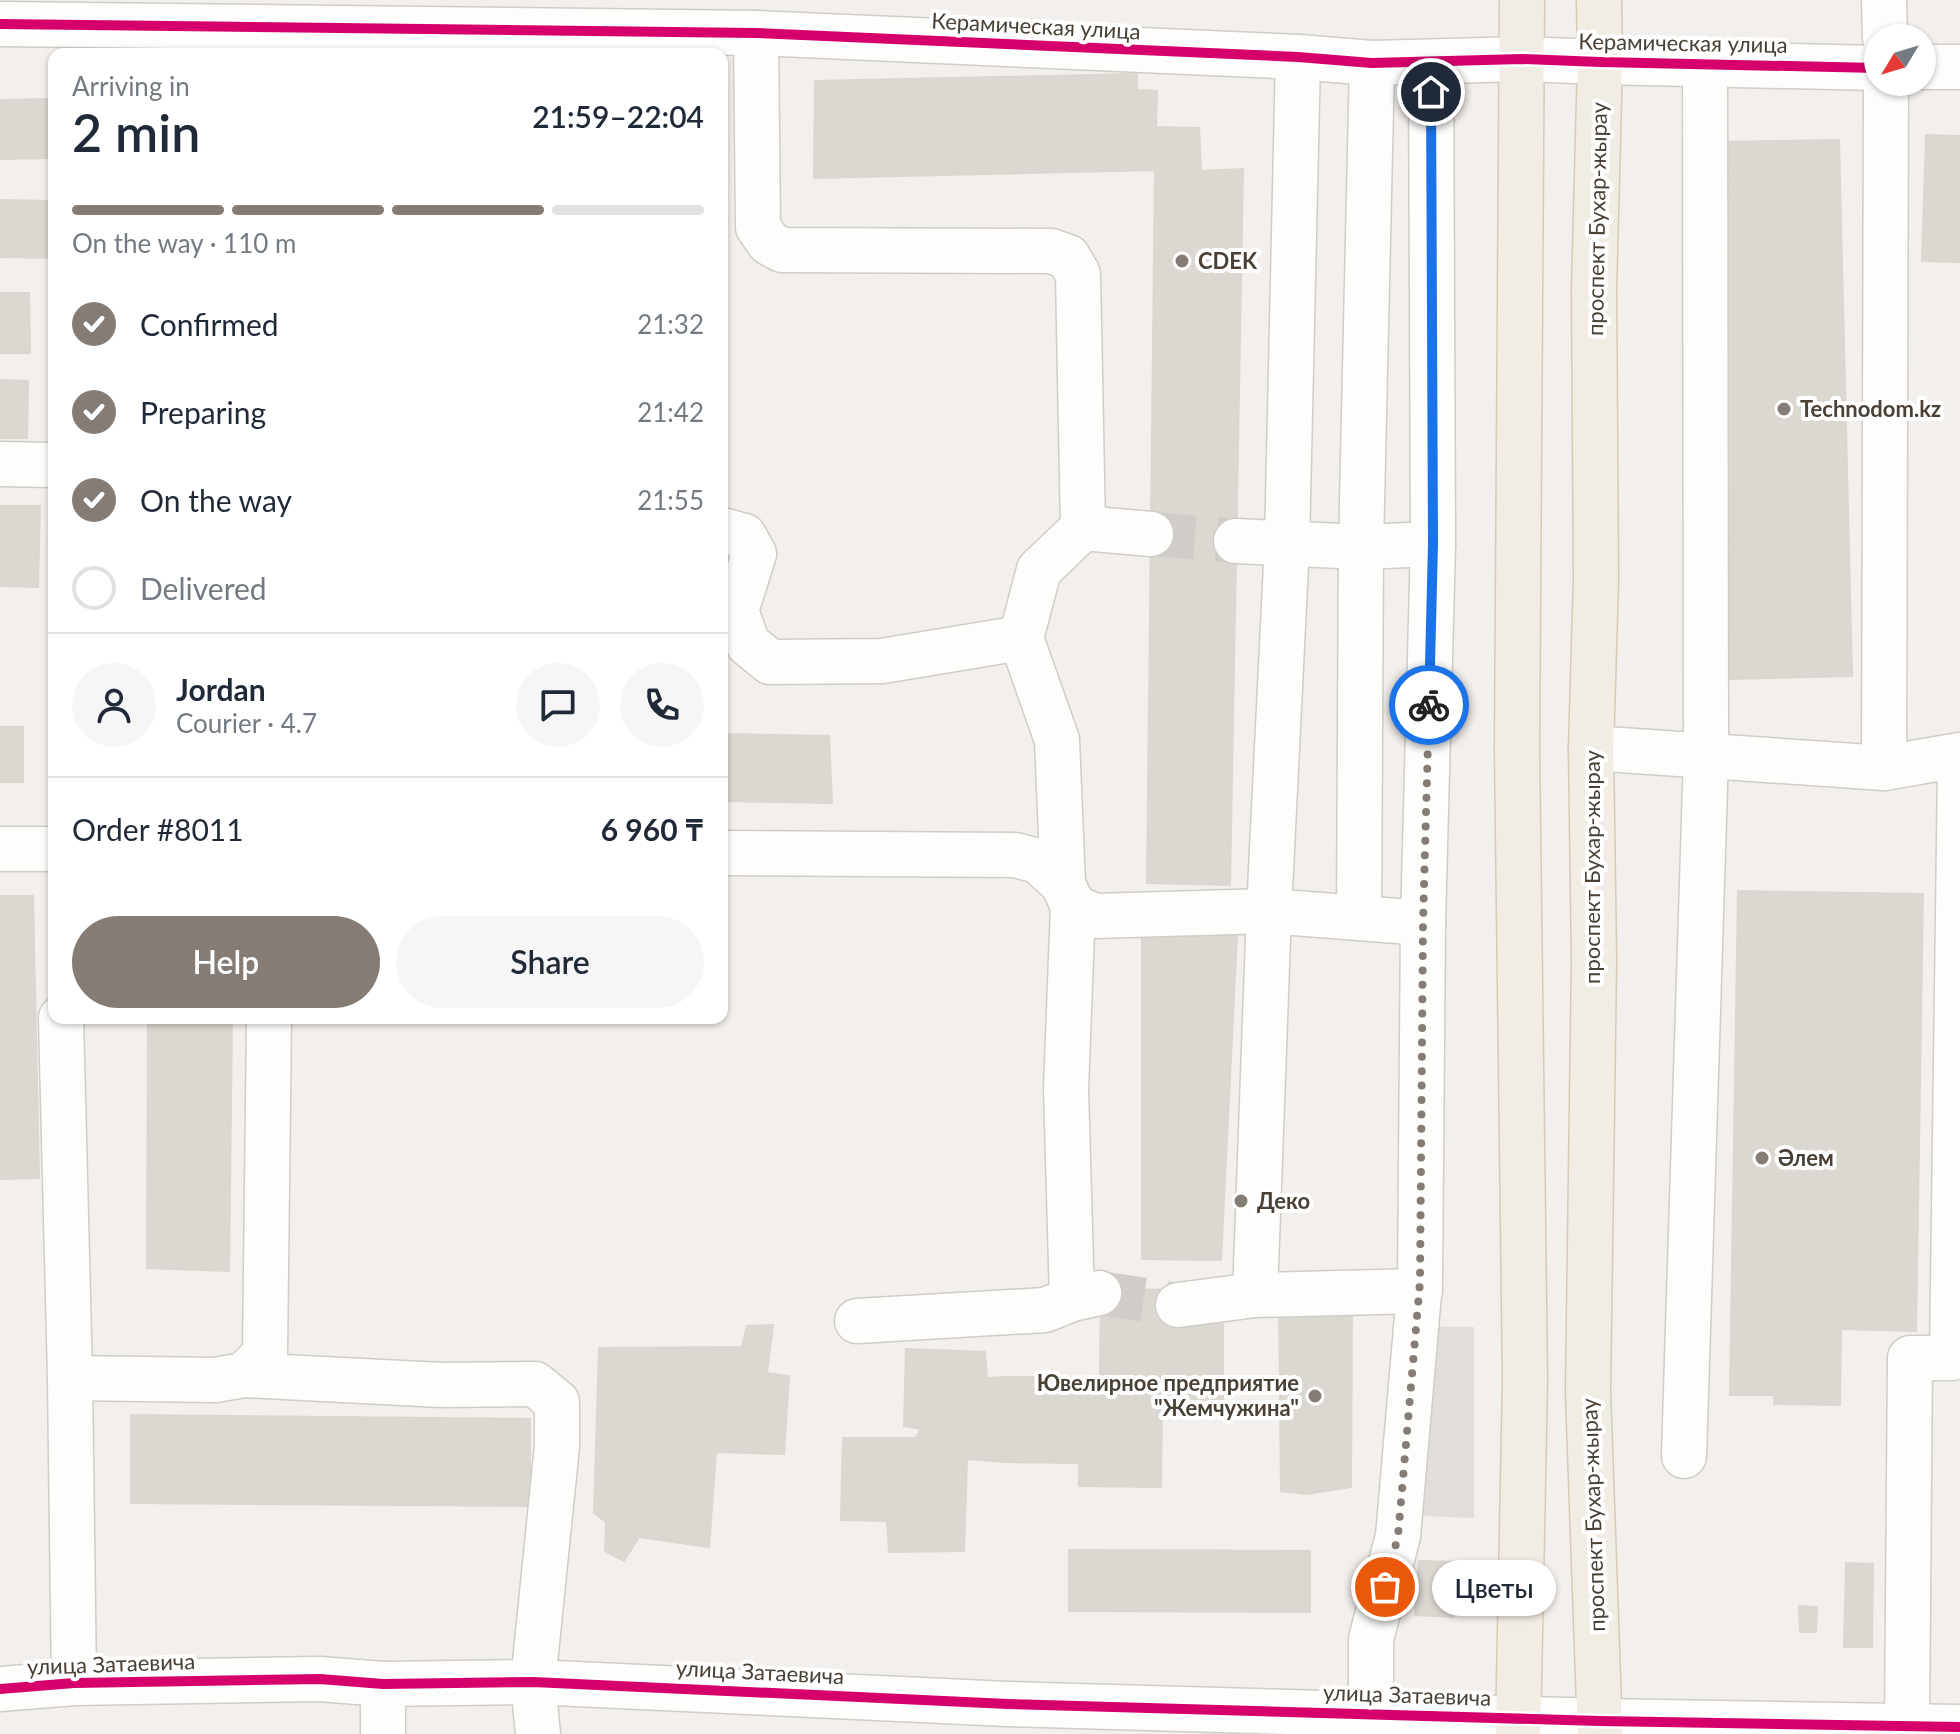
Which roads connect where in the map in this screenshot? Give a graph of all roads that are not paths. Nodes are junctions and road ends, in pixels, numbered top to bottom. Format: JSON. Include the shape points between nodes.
{"nodes":[{"id":1,"x":1522,"y":0,"type":"edge"},
{"id":2,"x":1599,"y":0,"type":"edge"},
{"id":3,"x":1884,"y":0,"type":"edge"},
{"id":4,"x":0,"y":24,"type":"edge"},
{"id":5,"x":1885,"y":24,"type":"edge"},
{"id":6,"x":76,"y":26,"type":"edge"},
{"id":7,"x":756,"y":33,"type":"junction"},
{"id":8,"x":1298,"y":57,"type":"junction"},
{"id":9,"x":1522,"y":59,"type":"junction"},
{"id":10,"x":1431,"y":62,"type":"junction"},
{"id":11,"x":1600,"y":62,"type":"junction"},
{"id":12,"x":1372,"y":63,"type":"junction"},
{"id":13,"x":1705,"y":64,"type":"junction"},
{"id":14,"x":1936,"y":67,"type":"edge"},
{"id":15,"x":1960,"y":67,"type":"edge"},
{"id":16,"x":1864,"y":68,"type":"edge"},
{"id":17,"x":1886,"y":96,"type":"edge"},
{"id":18,"x":740,"y":226,"type":"edge"},
{"id":19,"x":0,"y":464,"type":"edge"},
{"id":20,"x":48,"y":465,"type":"edge"},
{"id":21,"x":1083,"y":528,"type":"junction"},
{"id":22,"x":728,"y":532,"type":"edge"},
{"id":23,"x":1151,"y":534,"type":"tunnel mouth"},
{"id":24,"x":1236,"y":541,"type":"tunnel mouth"},
{"id":25,"x":1287,"y":544,"type":"junction"},
{"id":26,"x":1433,"y":544,"type":"junction"},
{"id":27,"x":1361,"y":547,"type":"junction"},
{"id":28,"x":1021,"y":638,"type":"junction"},
{"id":29,"x":735,"y":658,"type":"edge"},
{"id":30,"x":1591,"y":748,"type":"junction"},
{"id":31,"x":1706,"y":755,"type":"junction"},
{"id":32,"x":1960,"y":755,"type":"edge"},
{"id":33,"x":1960,"y":767,"type":"edge"},
{"id":34,"x":1884,"y":768,"type":"junction"},
{"id":35,"x":0,"y":849,"type":"edge"},
{"id":36,"x":48,"y":849,"type":"edge"},
{"id":37,"x":728,"y":853,"type":"edge"},
{"id":38,"x":1068,"y":895,"type":"junction"},
{"id":39,"x":1269,"y":911,"type":"junction"},
{"id":40,"x":1359,"y":917,"type":"junction"},
{"id":41,"x":1423,"y":923,"type":"junction"},
{"id":42,"x":61,"y":1024,"type":"edge"},
{"id":43,"x":269,"y":1024,"type":"edge"},
{"id":44,"x":1420,"y":1291,"type":"junction"},
{"id":45,"x":1255,"y":1295,"type":"junction"},
{"id":46,"x":1178,"y":1305,"type":"tunnel mouth"},
{"id":47,"x":857,"y":1321,"type":"dead end"},
{"id":48,"x":244,"y":1375,"type":"junction"},
{"id":49,"x":70,"y":1378,"type":"junction"},
{"id":50,"x":1684,"y":1456,"type":"dead end"},
{"id":51,"x":533,"y":1682,"type":"junction"},
{"id":52,"x":74,"y":1683,"type":"junction"},
{"id":53,"x":383,"y":1684,"type":"junction"},
{"id":54,"x":0,"y":1689,"type":"edge"},
{"id":55,"x":1371,"y":1714,"type":"junction"},
{"id":56,"x":1073,"y":1720,"type":"edge"},
{"id":57,"x":1518,"y":1726,"type":"edge"},
{"id":58,"x":1907,"y":1726,"type":"junction"},
{"id":59,"x":1960,"y":1727,"type":"edge"},
{"id":60,"x":1600,"y":1728,"type":"edge"},
{"id":61,"x":383,"y":1734,"type":"edge"},
{"id":62,"x":538,"y":1734,"type":"edge"}],
"edges":[{"from":1,"to":9,"type":"main road"},
{"from":2,"to":11,"type":"main road","name":"проспект Бухар-жырау"},
{"from":3,"to":5,"type":"street"},
{"from":4,"to":6,"type":"street","name":"Керамическая улица"},
{"from":6,"to":7,"type":"street","name":"Керамическая улица"},
{"from":7,"to":8,"type":"street","name":"Керамическая улица"},
{"from":7,"to":18,"type":"street"},
{"from":8,"to":12,"type":"street","name":"Керамическая улица"},
{"from":8,"to":25,"type":"street"},
{"from":9,"to":10,"type":"street","name":"Керамическая улица"},
{"from":9,"to":11,"type":"street","name":"Керамическая улица"},
{"from":9,"to":57,"type":"main road","via":[[1517,750],[1525,1380]]},
{"from":10,"to":12,"type":"street","name":"Керамическая улица"},
{"from":10,"to":26,"type":"street"},
{"from":11,"to":13,"type":"street","name":"Керамическая улица"},
{"from":11,"to":30,"type":"main road","name":"проспект Бухар-жырау"},
{"from":12,"to":27,"type":"street"},
{"from":13,"to":16,"type":"street","name":"Керамическая улица"},
{"from":13,"to":31,"type":"street"},
{"from":14,"to":15,"type":"street"},
{"from":17,"to":34,"type":"street"},
{"from":18,"to":21,"type":"street","via":[[782,250],[1051,251],[1068,257],[1078,274]]},
{"from":19,"to":20,"type":"street"},
{"from":21,"to":23,"type":"street"},
{"from":21,"to":28,"type":"street","via":[[1039,570]]},
{"from":22,"to":29,"type":"street","via":[[744,536],[754,554],[736,611]]},
{"from":24,"to":25,"type":"street"},
{"from":25,"to":27,"type":"street"},
{"from":25,"to":39,"type":"street"},
{"from":26,"to":27,"type":"street"},
{"from":26,"to":41,"type":"street"},
{"from":27,"to":40,"type":"street"},
{"from":28,"to":29,"type":"street","via":[[882,661]]},
{"from":28,"to":38,"type":"street","via":[[1057,740]]},
{"from":30,"to":31,"type":"street"},
{"from":30,"to":60,"type":"main road","name":"проспект Бухар-жырау","via":[[1588,1392]]},
{"from":31,"to":34,"type":"street"},
{"from":31,"to":50,"type":"street"},
{"from":32,"to":34,"type":"street"},
{"from":33,"to":58,"type":"street","via":[[1952,1358],[1910,1358]]},
{"from":35,"to":36,"type":"street"},
{"from":37,"to":38,"type":"street","via":[[1015,855],[1038,861]]},
{"from":38,"to":39,"type":"street","via":[[1094,916]]},
{"from":38,"to":47,"type":"street","via":[[1066,1089],[1086,1296],[1045,1310]]},
{"from":39,"to":40,"type":"street"},
{"from":39,"to":45,"type":"street"},
{"from":40,"to":41,"type":"street"},
{"from":41,"to":44,"type":"street"},
{"from":42,"to":49,"type":"street"},
{"from":43,"to":48,"type":"street","via":[[265,1354]]},
{"from":44,"to":45,"type":"street"},
{"from":44,"to":55,"type":"street","via":[[1398,1536],[1371,1639]]},
{"from":45,"to":46,"type":"street"},
{"from":48,"to":49,"type":"street","via":[[215,1380]]},
{"from":48,"to":51,"type":"street","via":[[535,1384],[557,1402]]},
{"from":49,"to":52,"type":"street"},
{"from":51,"to":53,"type":"street","name":"улица Затаевича"},
{"from":51,"to":56,"type":"street","name":"улица Затаевича"},
{"from":51,"to":62,"type":"street"},
{"from":52,"to":53,"type":"street","name":"улица Затаевича","via":[[320,1679]]},
{"from":52,"to":54,"type":"street","name":"улица Затаевича"},
{"from":53,"to":61,"type":"street"},
{"from":55,"to":56,"type":"street","name":"улица Затаевича"},
{"from":55,"to":57,"type":"street","name":"улица Затаевича"},
{"from":57,"to":60,"type":"street","name":"улица Затаевича"},
{"from":58,"to":59,"type":"street"},
{"from":58,"to":60,"type":"street","name":"улица Затаевича"}]}
